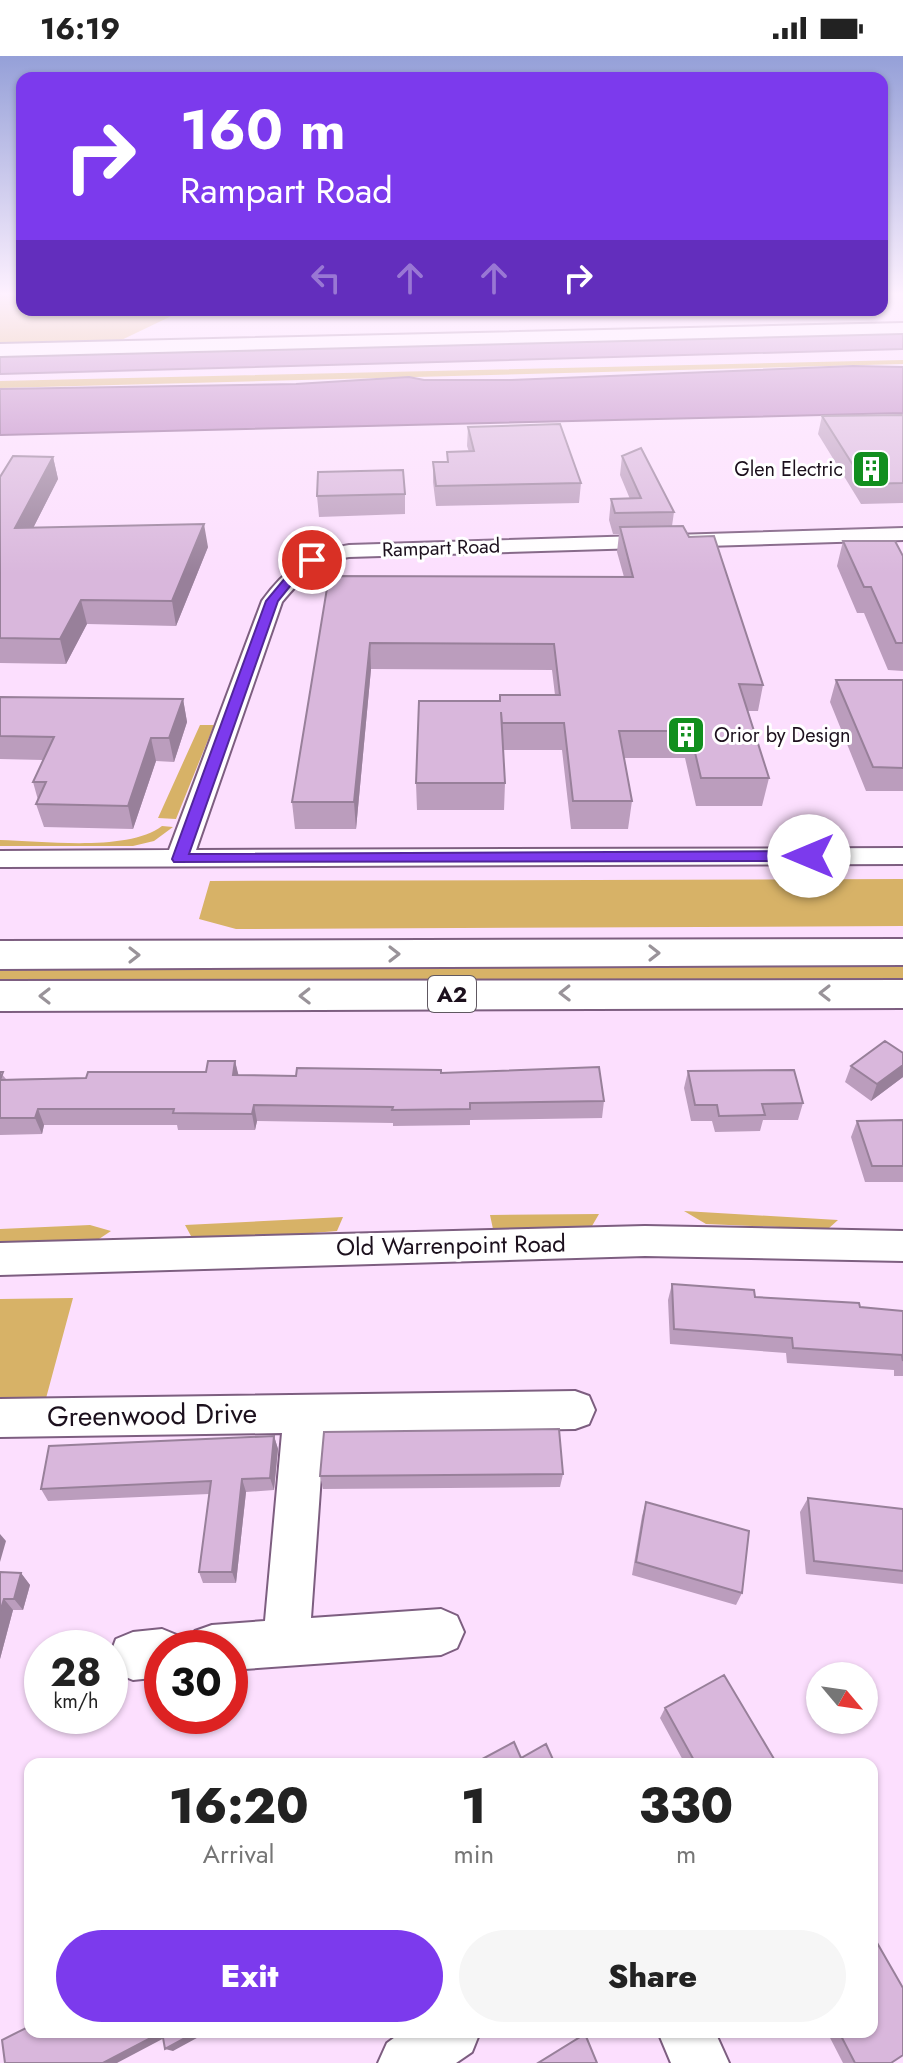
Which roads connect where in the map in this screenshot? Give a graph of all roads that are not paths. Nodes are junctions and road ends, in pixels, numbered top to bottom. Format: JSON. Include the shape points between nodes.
{"nodes":[{"id":1,"x":903,"y":534,"type":"edge"},
{"id":2,"x":903,"y":856,"type":"edge"},
{"id":3,"x":0,"y":859,"type":"edge"},
{"id":4,"x":179,"y":859,"type":"junction"},
{"id":5,"x":903,"y":952,"type":"edge"},
{"id":6,"x":0,"y":955,"type":"edge"},
{"id":7,"x":903,"y":994,"type":"edge"},
{"id":8,"x":0,"y":996,"type":"edge"},
{"id":9,"x":903,"y":1246,"type":"edge"},
{"id":10,"x":0,"y":1259,"type":"edge"},
{"id":11,"x":575,"y":1410,"type":"dead end"},
{"id":12,"x":305,"y":1412,"type":"junction"},
{"id":13,"x":0,"y":1418,"type":"edge"},
{"id":14,"x":441,"y":1632,"type":"dead end"},
{"id":15,"x":286,"y":1641,"type":"junction"},
{"id":16,"x":248,"y":1645,"type":"edge"},
{"id":17,"x":443,"y":2038,"type":"edge"},
{"id":18,"x":689,"y":2038,"type":"edge"},
{"id":19,"x":407,"y":2063,"type":"edge"},
{"id":20,"x":700,"y":2063,"type":"edge"}],
"edges":[{"from":1,"to":4,"type":"street","name":"Rampart Road","via":[[349,551],[312,560],[272,601]]},
{"from":2,"to":4,"type":"street"},
{"from":3,"to":4,"type":"street"},
{"from":6,"to":5,"type":"highway","number":"A2","one_way":true},
{"from":7,"to":8,"type":"highway","number":"A2","one_way":true},
{"from":9,"to":10,"type":"street","name":"Old Warrenpoint Road","via":[[645,1241]]},
{"from":11,"to":12,"type":"street","name":"Greenwood Drive"},
{"from":12,"to":13,"type":"street","name":"Greenwood Drive"},
{"from":12,"to":15,"type":"street"},
{"from":14,"to":15,"type":"street"},
{"from":15,"to":16,"type":"street"},
{"from":17,"to":19,"type":"street"},
{"from":18,"to":20,"type":"street"}]}
